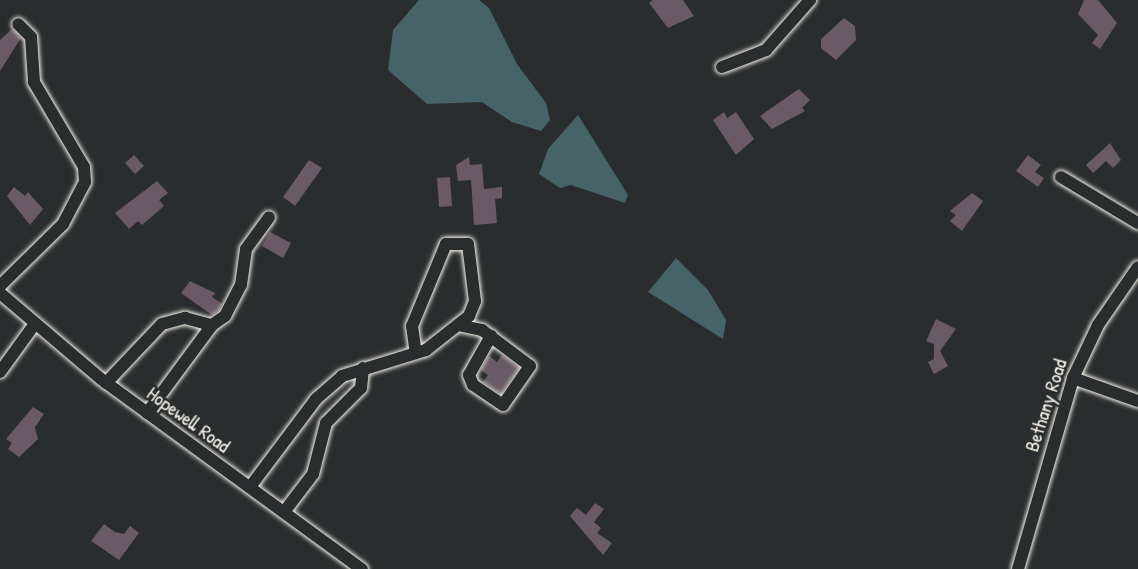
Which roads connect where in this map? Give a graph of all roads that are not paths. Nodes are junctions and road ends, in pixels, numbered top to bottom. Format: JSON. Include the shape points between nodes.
{"nodes":[{"id":1,"x":810,"y":0,"type":"edge"},
{"id":2,"x":18,"y":24,"type":"dead end"},
{"id":3,"x":722,"y":67,"type":"dead end"},
{"id":4,"x":1061,"y":177,"type":"dead end"},
{"id":5,"x":269,"y":217,"type":"dead end"},
{"id":6,"x":1138,"y":223,"type":"edge"},
{"id":7,"x":1138,"y":267,"type":"edge"},
{"id":8,"x":0,"y":286,"type":"edge"},
{"id":9,"x":0,"y":293,"type":"edge"},
{"id":10,"x":475,"y":301,"type":"junction"},
{"id":11,"x":34,"y":325,"type":"junction"},
{"id":12,"x":212,"y":325,"type":"junction"},
{"id":13,"x":458,"y":325,"type":"junction"},
{"id":14,"x":487,"y":333,"type":"junction"},
{"id":15,"x":416,"y":353,"type":"junction"},
{"id":16,"x":363,"y":368,"type":"junction"},
{"id":17,"x":0,"y":372,"type":"edge"},
{"id":18,"x":1072,"y":378,"type":"junction"},
{"id":19,"x":106,"y":383,"type":"junction"},
{"id":20,"x":1138,"y":401,"type":"edge"},
{"id":21,"x":147,"y":413,"type":"junction"},
{"id":22,"x":250,"y":487,"type":"junction"},
{"id":23,"x":284,"y":512,"type":"junction"},
{"id":24,"x":362,"y":569,"type":"edge"},
{"id":25,"x":1018,"y":569,"type":"edge"}],
"edges":[{"from":1,"to":3,"type":"street","via":[[766,50]]},
{"from":2,"to":8,"type":"street","via":[[31,37],[34,82],[84,167],[85,183],[63,224]]},
{"from":4,"to":6,"type":"street"},
{"from":5,"to":12,"type":"street","via":[[246,249],[241,285],[225,316]]},
{"from":7,"to":18,"type":"street","name":"Bethany Road","via":[[1098,325]]},
{"from":9,"to":11,"type":"street","name":"Hopewell Road"},
{"from":10,"to":13,"type":"street"},
{"from":10,"to":14,"type":"street"},
{"from":10,"to":15,"type":"street","via":[[471,246],[449,241],[412,326]]},
{"from":11,"to":17,"type":"street"},
{"from":11,"to":19,"type":"street","name":"Hopewell Road"},
{"from":12,"to":19,"type":"street","via":[[185,318],[162,324]]},
{"from":12,"to":21,"type":"street"},
{"from":13,"to":14,"type":"street"},
{"from":13,"to":15,"type":"street"},
{"from":14,"to":14,"type":"street","via":[[530,366],[503,405],[473,385],[469,375]]},
{"from":15,"to":16,"type":"street"},
{"from":16,"to":22,"type":"street","via":[[342,376],[316,399]]},
{"from":16,"to":23,"type":"street","via":[[361,388],[326,423],[314,474]]},
{"from":18,"to":20,"type":"street"},
{"from":18,"to":25,"type":"street","name":"Bethany Road"},
{"from":19,"to":21,"type":"street","name":"Hopewell Road"},
{"from":21,"to":22,"type":"street","name":"Hopewell Road"},
{"from":22,"to":23,"type":"street","name":"Hopewell Road"},
{"from":23,"to":24,"type":"street","name":"Hopewell Road"}]}
